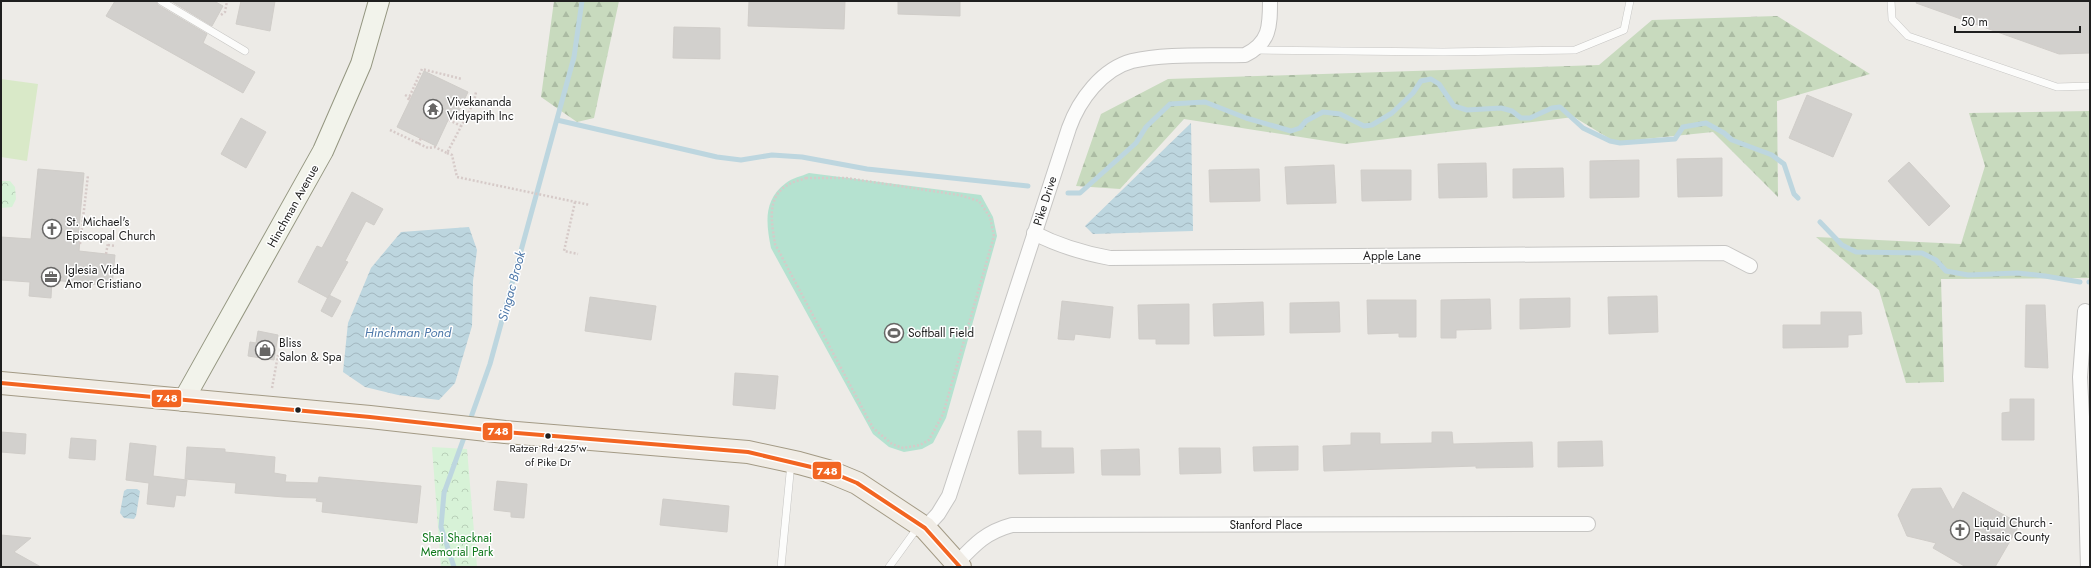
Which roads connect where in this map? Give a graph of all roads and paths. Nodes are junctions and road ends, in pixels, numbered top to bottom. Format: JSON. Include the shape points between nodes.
{"nodes":[{"id":1,"x":161,"y":1,"type":"edge"},
{"id":2,"x":227,"y":1,"type":"edge"},
{"id":3,"x":379,"y":1,"type":"edge"},
{"id":4,"x":1270,"y":1,"type":"edge"},
{"id":5,"x":1630,"y":1,"type":"edge"},
{"id":6,"x":1891,"y":1,"type":"edge"},
{"id":7,"x":221,"y":15,"type":"dead end"},
{"id":8,"x":245,"y":50,"type":"dead end"},
{"id":9,"x":1254,"y":50,"type":"junction"},
{"id":10,"x":462,"y":79,"type":"dead end"},
{"id":11,"x":2090,"y":86,"type":"edge"},
{"id":12,"x":476,"y":92,"type":"dead end"},
{"id":13,"x":405,"y":95,"type":"dead end"},
{"id":14,"x":464,"y":101,"type":"dead end"},
{"id":15,"x":472,"y":105,"type":"junction"},
{"id":16,"x":449,"y":120,"type":"dead end"},
{"id":17,"x":461,"y":126,"type":"junction"},
{"id":18,"x":390,"y":130,"type":"dead end"},
{"id":19,"x":421,"y":138,"type":"dead end"},
{"id":20,"x":418,"y":144,"type":"junction"},
{"id":21,"x":447,"y":153,"type":"junction"},
{"id":22,"x":86,"y":175,"type":"dead end"},
{"id":23,"x":575,"y":202,"type":"junction"},
{"id":24,"x":590,"y":205,"type":"dead end"},
{"id":25,"x":1034,"y":233,"type":"junction"},
{"id":26,"x":80,"y":244,"type":"dead end"},
{"id":27,"x":116,"y":246,"type":"dead end"},
{"id":28,"x":106,"y":254,"type":"dead end"},
{"id":29,"x":578,"y":254,"type":"dead end"},
{"id":30,"x":1750,"y":266,"type":"dead end"},
{"id":31,"x":2085,"y":311,"type":"dead end"},
{"id":32,"x":278,"y":355,"type":"dead end"},
{"id":33,"x":1,"y":383,"type":"edge"},
{"id":34,"x":272,"y":388,"type":"dead end"},
{"id":35,"x":183,"y":401,"type":"junction"},
{"id":36,"x":943,"y":414,"type":"joint"},
{"id":37,"x":792,"y":461,"type":"junction"},
{"id":38,"x":1588,"y":524,"type":"dead end"},
{"id":39,"x":922,"y":526,"type":"junction"},
{"id":40,"x":958,"y":565,"type":"edge"},
{"id":41,"x":781,"y":567,"type":"edge"},
{"id":42,"x":889,"y":567,"type":"edge"},
{"id":43,"x":2088,"y":567,"type":"edge"}],
"edges":[{"from":1,"to":8,"type":"lane"},
{"from":2,"to":7,"type":"path","via":[[225,12]]},
{"from":3,"to":35,"type":"street","name":"Hinchman Avenue","via":[[361,64],[323,151]]},
{"from":4,"to":9,"type":"street","via":[[1270,22],[1266,35],[1260,46]]},
{"from":5,"to":9,"type":"lane","via":[[1624,30],[1575,50]]},
{"from":6,"to":11,"type":"lane","via":[[1892,19],[1908,36],[2057,86]]},
{"from":9,"to":25,"type":"street","name":"Pike Drive","via":[[1245,55],[1143,59],[1112,70],[1096,83],[1072,120]]},
{"from":10,"to":13,"type":"path","via":[[422,69],[409,98]]},
{"from":12,"to":15,"type":"path"},
{"from":14,"to":15,"type":"path"},
{"from":15,"to":17,"type":"path"},
{"from":16,"to":17,"type":"path"},
{"from":17,"to":21,"type":"path"},
{"from":18,"to":20,"type":"path"},
{"from":19,"to":20,"type":"path"},
{"from":20,"to":21,"type":"path","via":[[428,148],[435,147]]},
{"from":21,"to":23,"type":"path","via":[[452,155],[457,177]]},
{"from":22,"to":26,"type":"path"},
{"from":23,"to":24,"type":"path"},
{"from":23,"to":29,"type":"path","via":[[564,251]]},
{"from":25,"to":30,"type":"street","name":"Apple Lane","via":[[1057,245],[1083,253],[1116,258],[1725,253]]},
{"from":25,"to":39,"type":"street","name":"Pike Drive","via":[[949,496],[938,514]]},
{"from":27,"to":28,"type":"path","via":[[108,244]]},
{"from":31,"to":43,"type":"street","via":[[2080,377]]},
{"from":32,"to":34,"type":"path"},
{"from":33,"to":35,"type":"main road"},
{"from":35,"to":37,"type":"main road","via":[[748,452]]},
{"from":36,"to":36,"type":"path","via":[[994,236],[990,217],[979,201],[959,195],[846,178],[806,178],[785,187],[772,202],[771,222],[775,244],[873,428],[892,444],[903,448],[920,445],[929,440]]},
{"from":37,"to":39,"type":"main road","via":[[828,471],[857,483]]},
{"from":37,"to":41,"type":"lane"},
{"from":38,"to":40,"type":"street","name":"Stanford Place","via":[[1012,525],[983,536]]},
{"from":39,"to":40,"type":"main road"},
{"from":39,"to":42,"type":"lane"}]}
